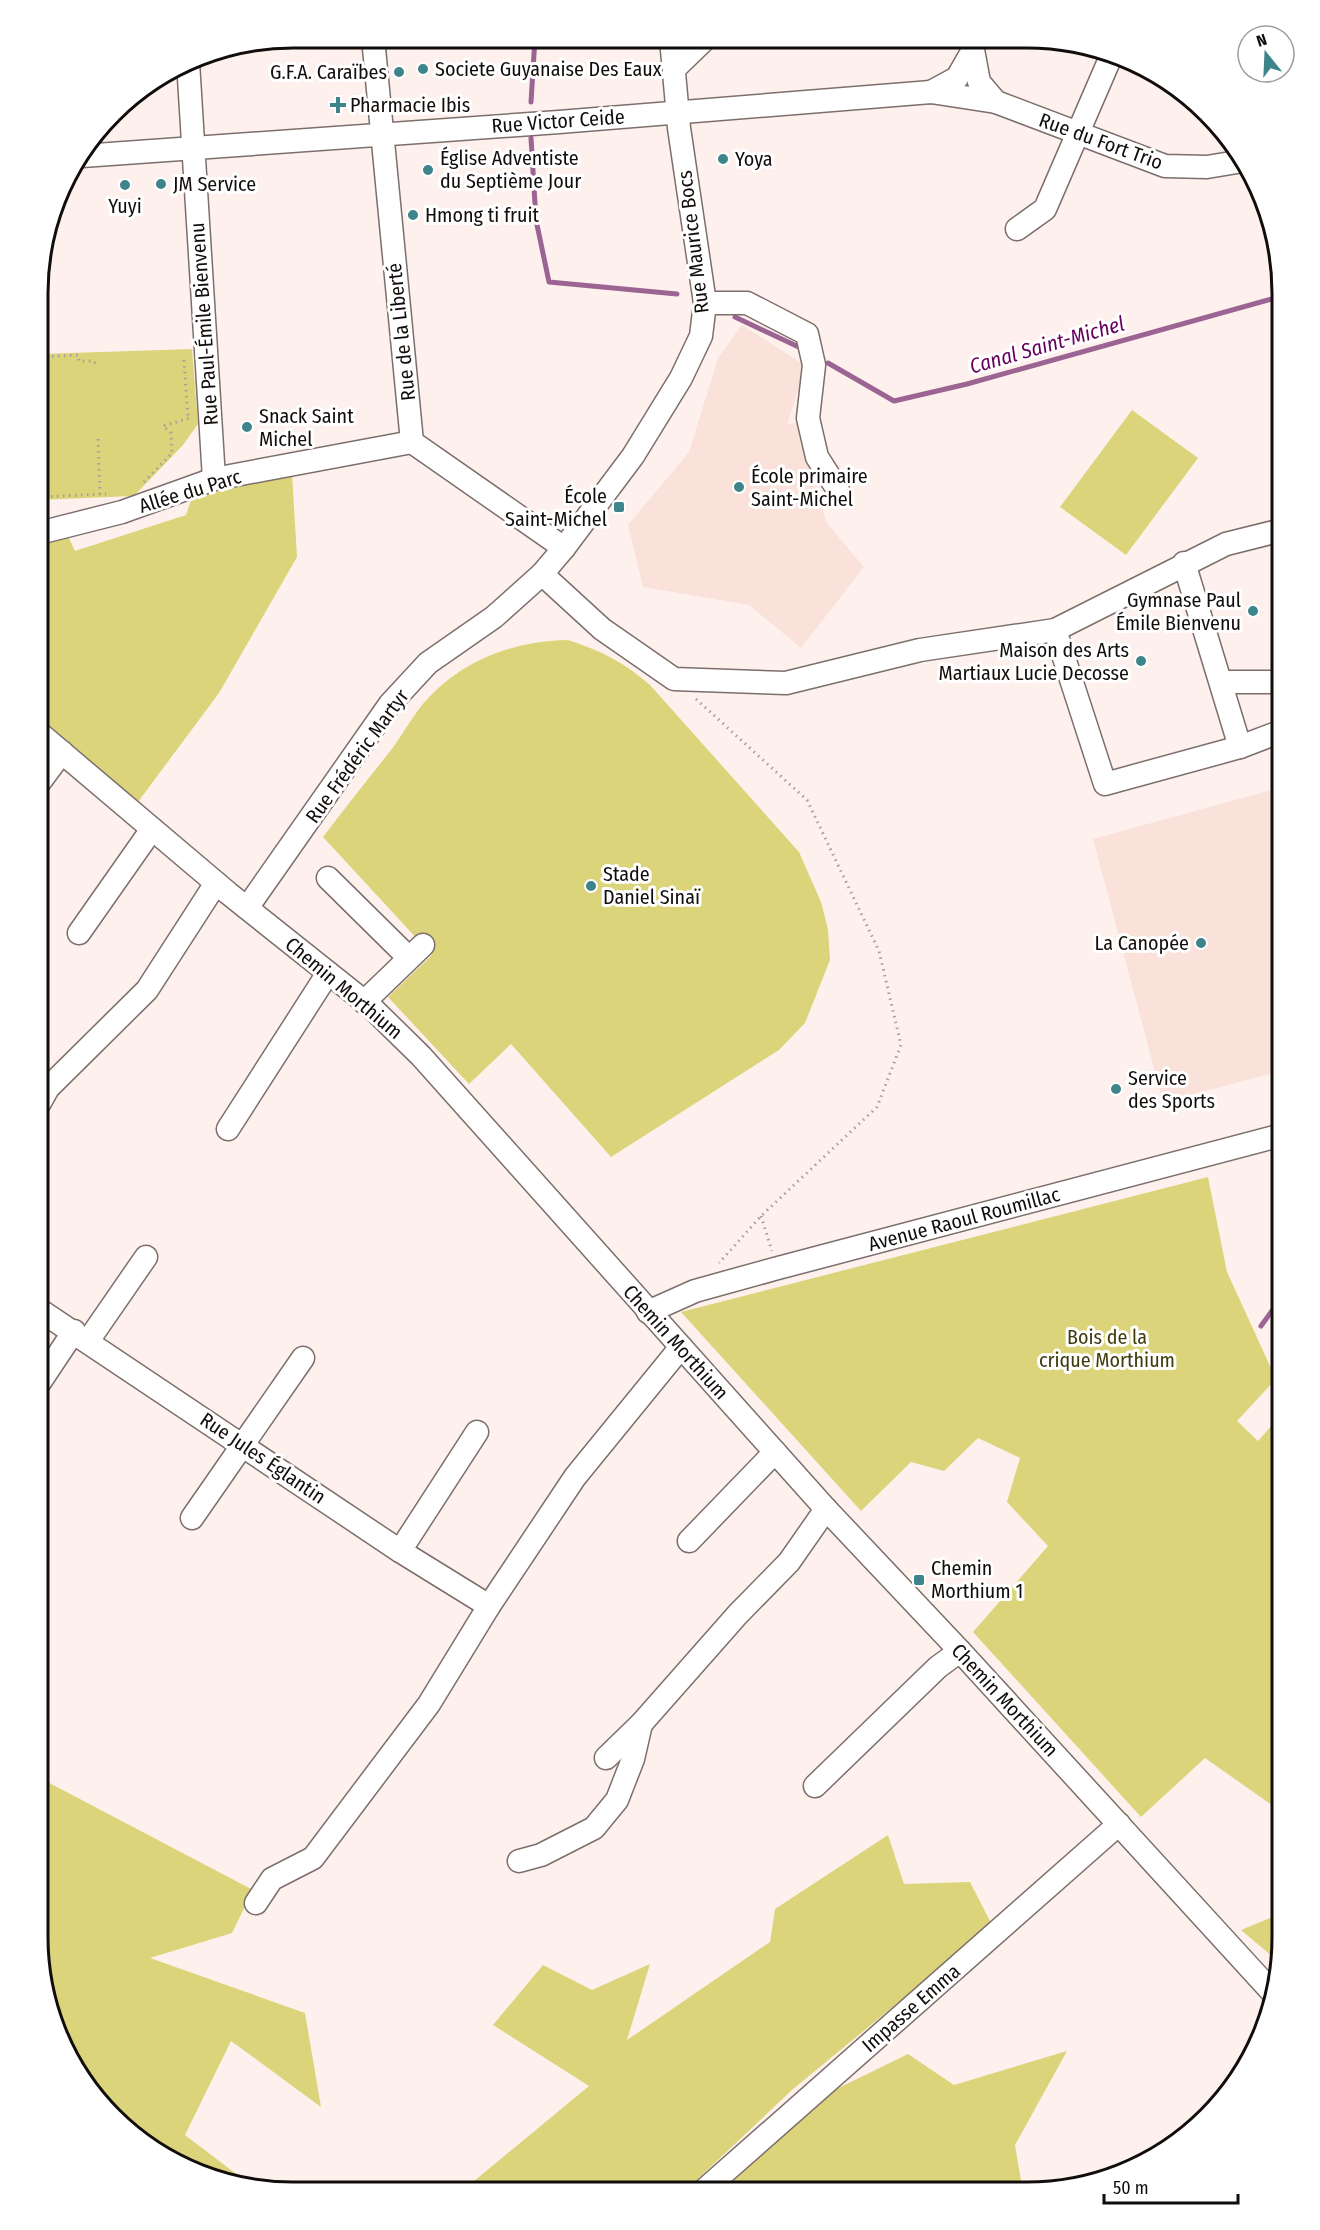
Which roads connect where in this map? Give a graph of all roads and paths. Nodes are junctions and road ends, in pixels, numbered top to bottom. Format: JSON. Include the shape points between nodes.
{"nodes":[{"id":1,"x":374,"y":48,"type":"edge"},
{"id":2,"x":672,"y":48,"type":"edge"},
{"id":3,"x":696,"y":48,"type":"edge"},
{"id":4,"x":970,"y":48,"type":"edge"},
{"id":5,"x":972,"y":48,"type":"edge"},
{"id":6,"x":1108,"y":62,"type":"edge"},
{"id":7,"x":674,"y":69,"type":"junction"},
{"id":8,"x":189,"y":71,"type":"edge"},
{"id":9,"x":932,"y":92,"type":"junction"},
{"id":10,"x":996,"y":102,"type":"junction"},
{"id":11,"x":678,"y":113,"type":"junction"},
{"id":12,"x":1077,"y":134,"type":"junction"},
{"id":13,"x":381,"y":135,"type":"junction"},
{"id":14,"x":193,"y":148,"type":"junction"},
{"id":15,"x":90,"y":155,"type":"edge"},
{"id":16,"x":1234,"y":162,"type":"edge"},
{"id":17,"x":1017,"y":229,"type":"dead end"},
{"id":18,"x":705,"y":303,"type":"junction"},
{"id":19,"x":48,"y":357,"type":"edge"},
{"id":20,"x":184,"y":360,"type":"dead end"},
{"id":21,"x":97,"y":364,"type":"dead end"},
{"id":22,"x":197,"y":417,"type":"dead end"},
{"id":23,"x":188,"y":418,"type":"junction"},
{"id":24,"x":98,"y":439,"type":"dead end"},
{"id":25,"x":412,"y":442,"type":"junction"},
{"id":26,"x":214,"y":479,"type":"junction"},
{"id":27,"x":141,"y":485,"type":"dead end"},
{"id":28,"x":838,"y":490,"type":"dead end"},
{"id":29,"x":111,"y":494,"type":"dead end"},
{"id":30,"x":100,"y":495,"type":"junction"},
{"id":31,"x":48,"y":498,"type":"edge"},
{"id":32,"x":48,"y":531,"type":"edge"},
{"id":33,"x":1272,"y":532,"type":"edge"},
{"id":34,"x":564,"y":549,"type":"junction"},
{"id":35,"x":1184,"y":563,"type":"junction"},
{"id":36,"x":542,"y":574,"type":"junction"},
{"id":37,"x":1055,"y":630,"type":"junction"},
{"id":38,"x":674,"y":680,"type":"junction"},
{"id":39,"x":1222,"y":682,"type":"junction"},
{"id":40,"x":1272,"y":682,"type":"edge"},
{"id":41,"x":1272,"y":736,"type":"edge"},
{"id":42,"x":48,"y":740,"type":"edge"},
{"id":43,"x":1240,"y":747,"type":"junction"},
{"id":44,"x":62,"y":752,"type":"junction"},
{"id":45,"x":48,"y":771,"type":"edge"},
{"id":46,"x":152,"y":829,"type":"junction"},
{"id":47,"x":328,"y":878,"type":"dead end"},
{"id":48,"x":216,"y":883,"type":"junction"},
{"id":49,"x":247,"y":908,"type":"junction"},
{"id":50,"x":79,"y":933,"type":"dead end"},
{"id":51,"x":328,"y":973,"type":"junction"},
{"id":52,"x":364,"y":1002,"type":"junction"},
{"id":53,"x":48,"y":1088,"type":"edge"},
{"id":54,"x":228,"y":1129,"type":"dead end"},
{"id":55,"x":1272,"y":1138,"type":"edge"},
{"id":56,"x":760,"y":1216,"type":"junction"},
{"id":57,"x":146,"y":1257,"type":"dead end"},
{"id":58,"x":717,"y":1266,"type":"dead end"},
{"id":59,"x":778,"y":1268,"type":"junction"},
{"id":60,"x":648,"y":1312,"type":"junction"},
{"id":61,"x":48,"y":1315,"type":"edge"},
{"id":62,"x":81,"y":1336,"type":"junction"},
{"id":63,"x":681,"y":1347,"type":"junction"},
{"id":64,"x":303,"y":1358,"type":"dead end"},
{"id":65,"x":48,"y":1373,"type":"edge"},
{"id":66,"x":477,"y":1432,"type":"dead end"},
{"id":67,"x":242,"y":1443,"type":"junction"},
{"id":68,"x":775,"y":1452,"type":"junction"},
{"id":69,"x":826,"y":1509,"type":"junction"},
{"id":70,"x":192,"y":1518,"type":"dead end"},
{"id":71,"x":689,"y":1541,"type":"dead end"},
{"id":72,"x":400,"y":1551,"type":"junction"},
{"id":73,"x":489,"y":1606,"type":"junction"},
{"id":74,"x":960,"y":1651,"type":"junction"},
{"id":75,"x":641,"y":1724,"type":"junction"},
{"id":76,"x":606,"y":1758,"type":"dead end"},
{"id":77,"x":815,"y":1786,"type":"dead end"},
{"id":78,"x":1119,"y":1824,"type":"junction"},
{"id":79,"x":519,"y":1861,"type":"dead end"},
{"id":80,"x":256,"y":1903,"type":"dead end"},
{"id":81,"x":1267,"y":1986,"type":"edge"},
{"id":82,"x":713,"y":2182,"type":"edge"}],
"edges":[{"from":1,"to":13,"type":"street","name":"Rue de la Liberté"},
{"from":2,"to":7,"type":"street","name":"Rue Maurice Bocs"},
{"from":3,"to":7,"type":"street"},
{"from":4,"to":9,"type":"street","via":[[957,78]]},
{"from":5,"to":10,"type":"street","via":[[980,82]]},
{"from":6,"to":12,"type":"street"},
{"from":7,"to":11,"type":"street","name":"Rue Maurice Bocs"},
{"from":8,"to":14,"type":"street","name":"Rue Paul-Émile Bienvenu"},
{"from":9,"to":10,"type":"street","name":"Rue Victor Ceide"},
{"from":9,"to":11,"type":"street","name":"Rue Victor Ceide"},
{"from":10,"to":12,"type":"street","name":"Rue du Fort Trio"},
{"from":11,"to":13,"type":"street","name":"Rue Victor Ceide"},
{"from":11,"to":18,"type":"street","name":"Rue Maurice Bocs"},
{"from":12,"to":16,"type":"street","name":"Rue du Fort Trio","via":[[1165,166],[1207,167]]},
{"from":12,"to":17,"type":"street","via":[[1045,209]]},
{"from":13,"to":14,"type":"street","name":"Rue Victor Ceide"},
{"from":13,"to":25,"type":"street","name":"Rue de la Liberté"},
{"from":14,"to":15,"type":"street","name":"Rue Victor Ceide"},
{"from":14,"to":26,"type":"street","name":"Rue Paul-Émile Bienvenu"},
{"from":18,"to":28,"type":"street","via":[[747,303],[807,334],[814,365],[808,418],[817,457]]},
{"from":18,"to":34,"type":"street","name":"Rue Maurice Bocs","via":[[701,336],[681,378],[633,456]]},
{"from":19,"to":21,"type":"path","via":[[78,355],[79,361]]},
{"from":20,"to":23,"type":"path"},
{"from":22,"to":23,"type":"path"},
{"from":23,"to":27,"type":"path","via":[[163,426],[171,433],[172,453]]},
{"from":24,"to":30,"type":"path"},
{"from":25,"to":26,"type":"street","name":"Allée du Parc"},
{"from":25,"to":34,"type":"street"},
{"from":26,"to":32,"type":"street","name":"Allée du Parc","via":[[122,512]]},
{"from":29,"to":30,"type":"path"},
{"from":30,"to":31,"type":"path"},
{"from":33,"to":35,"type":"street","via":[[1226,543]]},
{"from":34,"to":36,"type":"street","name":"Rue Frédéric Martyr"},
{"from":35,"to":37,"type":"street"},
{"from":35,"to":39,"type":"street"},
{"from":36,"to":38,"type":"street","via":[[602,629]]},
{"from":36,"to":49,"type":"street","name":"Rue Frédéric Martyr","via":[[494,617],[428,663],[390,704]]},
{"from":37,"to":38,"type":"street","via":[[920,650],[786,683]]},
{"from":37,"to":43,"type":"street","via":[[1106,784]]},
{"from":38,"to":56,"type":"path","via":[[807,800],[879,951],[901,1045],[877,1107]]},
{"from":39,"to":40,"type":"street"},
{"from":39,"to":43,"type":"street"},
{"from":41,"to":43,"type":"street"},
{"from":42,"to":44,"type":"street","name":"Chemin Morthium"},
{"from":44,"to":45,"type":"street"},
{"from":44,"to":46,"type":"street","name":"Chemin Morthium"},
{"from":46,"to":48,"type":"street","name":"Chemin Morthium"},
{"from":46,"to":50,"type":"street"},
{"from":47,"to":52,"type":"street","via":[[416,952]]},
{"from":48,"to":49,"type":"street","name":"Chemin Morthium"},
{"from":48,"to":53,"type":"street","via":[[147,990]]},
{"from":49,"to":51,"type":"street","name":"Chemin Morthium"},
{"from":51,"to":52,"type":"street","name":"Chemin Morthium"},
{"from":51,"to":54,"type":"street"},
{"from":52,"to":60,"type":"street","name":"Chemin Morthium","via":[[421,1056]]},
{"from":55,"to":59,"type":"street","name":"Avenue Raoul Roumillac"},
{"from":56,"to":58,"type":"path"},
{"from":56,"to":59,"type":"path"},
{"from":57,"to":62,"type":"street"},
{"from":59,"to":60,"type":"street","name":"Avenue Raoul Roumillac","via":[[694,1291]]},
{"from":60,"to":63,"type":"street","name":"Chemin Morthium"},
{"from":61,"to":62,"type":"street","name":"Rue Jules Églantin"},
{"from":62,"to":65,"type":"street"},
{"from":62,"to":67,"type":"street","name":"Rue Jules Églantin"},
{"from":63,"to":68,"type":"street","name":"Chemin Morthium"},
{"from":63,"to":73,"type":"street","via":[[575,1477]]},
{"from":64,"to":67,"type":"street"},
{"from":66,"to":72,"type":"street"},
{"from":67,"to":70,"type":"street"},
{"from":67,"to":72,"type":"street","name":"Rue Jules Églantin"},
{"from":68,"to":69,"type":"street","name":"Chemin Morthium"},
{"from":68,"to":71,"type":"street"},
{"from":69,"to":74,"type":"street","name":"Chemin Morthium"},
{"from":69,"to":75,"type":"street","via":[[789,1562]]},
{"from":72,"to":73,"type":"street","name":"Rue Jules Églantin"},
{"from":73,"to":80,"type":"street","via":[[429,1704],[313,1858],[272,1879]]},
{"from":74,"to":77,"type":"street","via":[[938,1667]]},
{"from":74,"to":78,"type":"street","name":"Chemin Morthium"},
{"from":75,"to":76,"type":"street"},
{"from":75,"to":79,"type":"street","via":[[617,1800],[594,1828],[541,1855]]},
{"from":78,"to":81,"type":"street","name":"Chemin Morthium"},
{"from":78,"to":82,"type":"street","name":"Impasse Emma"}]}
